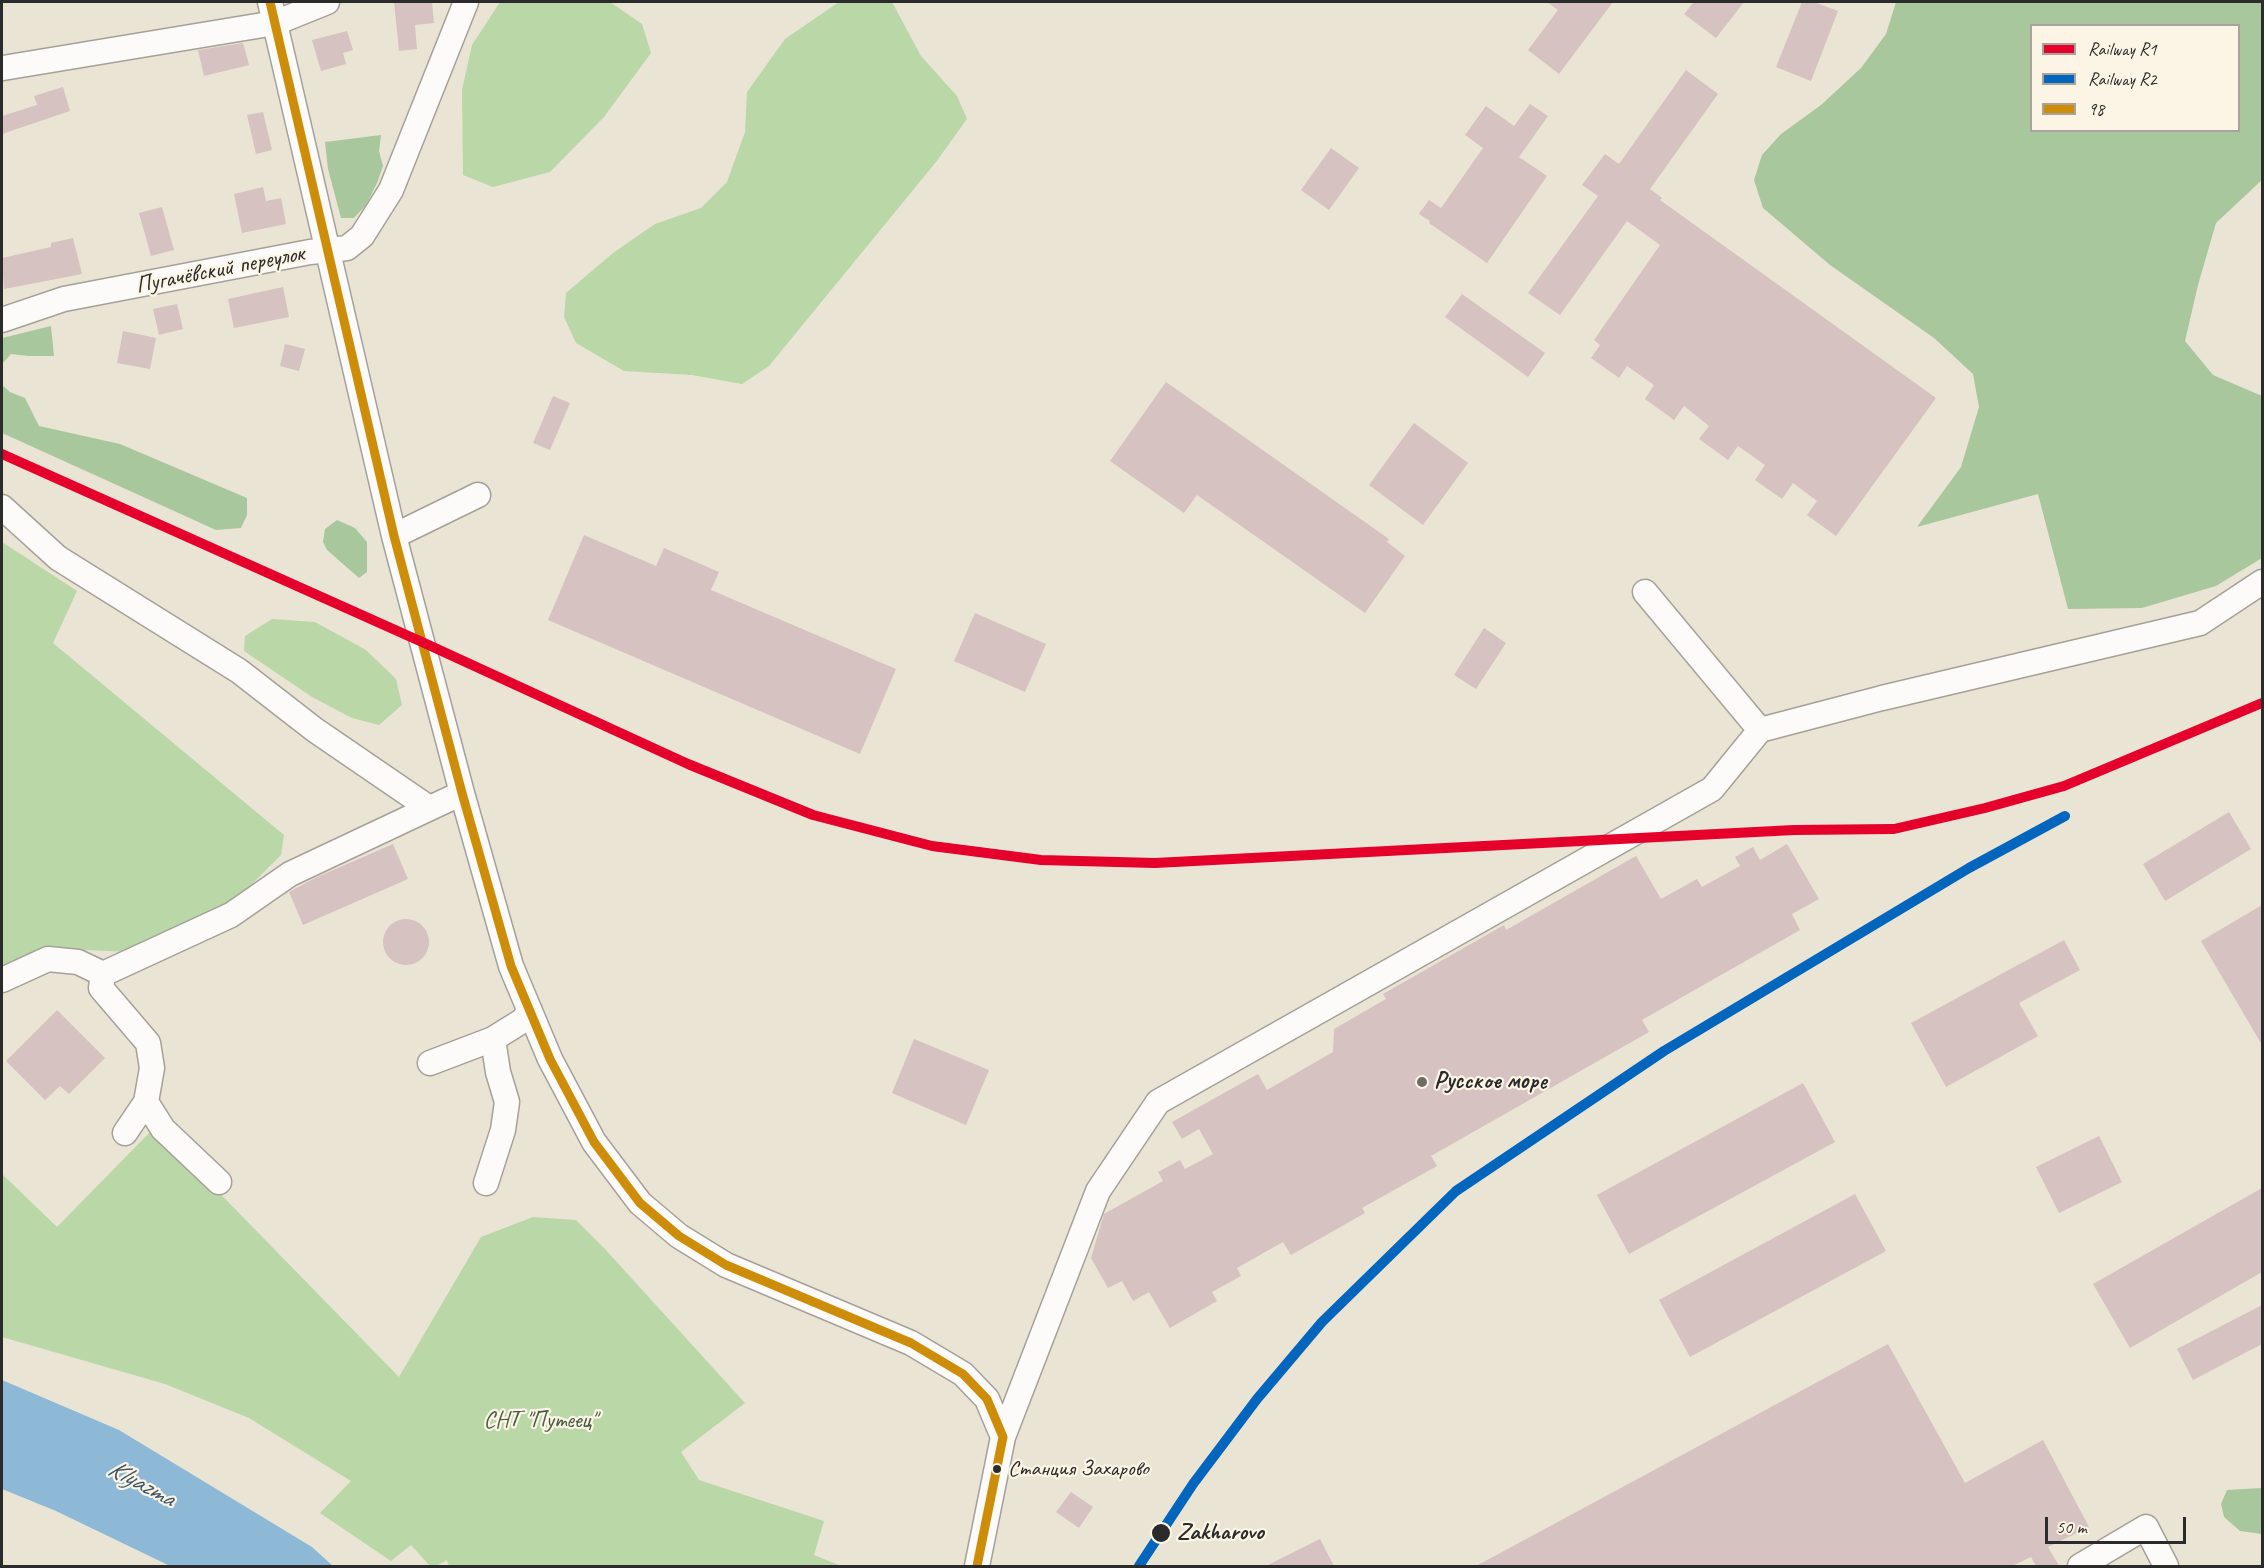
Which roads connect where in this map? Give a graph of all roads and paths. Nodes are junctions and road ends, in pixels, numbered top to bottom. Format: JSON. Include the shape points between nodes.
{"nodes":[{"id":1,"x":327,"y":2,"type":"edge"},
{"id":2,"x":466,"y":2,"type":"edge"},
{"id":3,"x":273,"y":12,"type":"edge"},
{"id":4,"x":3,"y":68,"type":"dead end"},
{"id":5,"x":329,"y":251,"type":"junction"},
{"id":6,"x":2,"y":320,"type":"edge"},
{"id":7,"x":478,"y":495,"type":"dead end"},
{"id":8,"x":2,"y":507,"type":"edge"},
{"id":9,"x":394,"y":536,"type":"junction"},
{"id":10,"x":2262,"y":582,"type":"edge"},
{"id":11,"x":1645,"y":591,"type":"dead end"},
{"id":12,"x":1760,"y":730,"type":"junction"},
{"id":13,"x":462,"y":793,"type":"junction"},
{"id":14,"x":429,"y":808,"type":"junction"},
{"id":15,"x":7,"y":973,"type":"edge"},
{"id":16,"x":103,"y":974,"type":"junction"},
{"id":17,"x":530,"y":1011,"type":"junction"},
{"id":18,"x":493,"y":1039,"type":"junction"},
{"id":19,"x":430,"y":1063,"type":"dead end"},
{"id":20,"x":146,"y":1102,"type":"junction"},
{"id":21,"x":125,"y":1133,"type":"dead end"},
{"id":22,"x":219,"y":1182,"type":"dead end"},
{"id":23,"x":486,"y":1183,"type":"dead end"},
{"id":24,"x":1003,"y":1437,"type":"junction"},
{"id":25,"x":977,"y":1566,"type":"edge"},
{"id":26,"x":2080,"y":1566,"type":"edge"},
{"id":27,"x":2166,"y":1566,"type":"edge"}],
"edges":[{"from":1,"to":3,"type":"street"},
{"from":2,"to":5,"type":"street","name":"Пугачёвский переулок","via":[[391,190],[362,236],[347,248]]},
{"from":3,"to":4,"type":"street"},
{"from":3,"to":5,"type":"street"},
{"from":5,"to":6,"type":"street","name":"Пугачёвский переулок","via":[[64,299]]},
{"from":5,"to":9,"type":"street"},
{"from":7,"to":9,"type":"street"},
{"from":8,"to":14,"type":"street","via":[[58,558],[239,671],[315,730]]},
{"from":9,"to":13,"type":"street"},
{"from":10,"to":12,"type":"street","via":[[2200,623]]},
{"from":11,"to":12,"type":"street"},
{"from":12,"to":24,"type":"street","via":[[1712,789],[1158,1102],[1098,1191]]},
{"from":13,"to":14,"type":"street"},
{"from":13,"to":17,"type":"street","via":[[511,966]]},
{"from":14,"to":16,"type":"street","via":[[290,874],[231,915]]},
{"from":15,"to":16,"type":"street","via":[[48,959],[78,962]]},
{"from":16,"to":20,"type":"street","via":[[101,988],[148,1043],[152,1068]]},
{"from":17,"to":18,"type":"street"},
{"from":17,"to":24,"type":"street","via":[[550,1059],[594,1142],[640,1203],[679,1236],[726,1265],[911,1343],[963,1374],[987,1399]]},
{"from":18,"to":19,"type":"street"},
{"from":18,"to":23,"type":"street","via":[[507,1102],[503,1130]]},
{"from":20,"to":21,"type":"street"},
{"from":20,"to":22,"type":"street","via":[[163,1129]]},
{"from":24,"to":25,"type":"street"},
{"from":26,"to":27,"type":"street","via":[[2146,1527]]}]}
